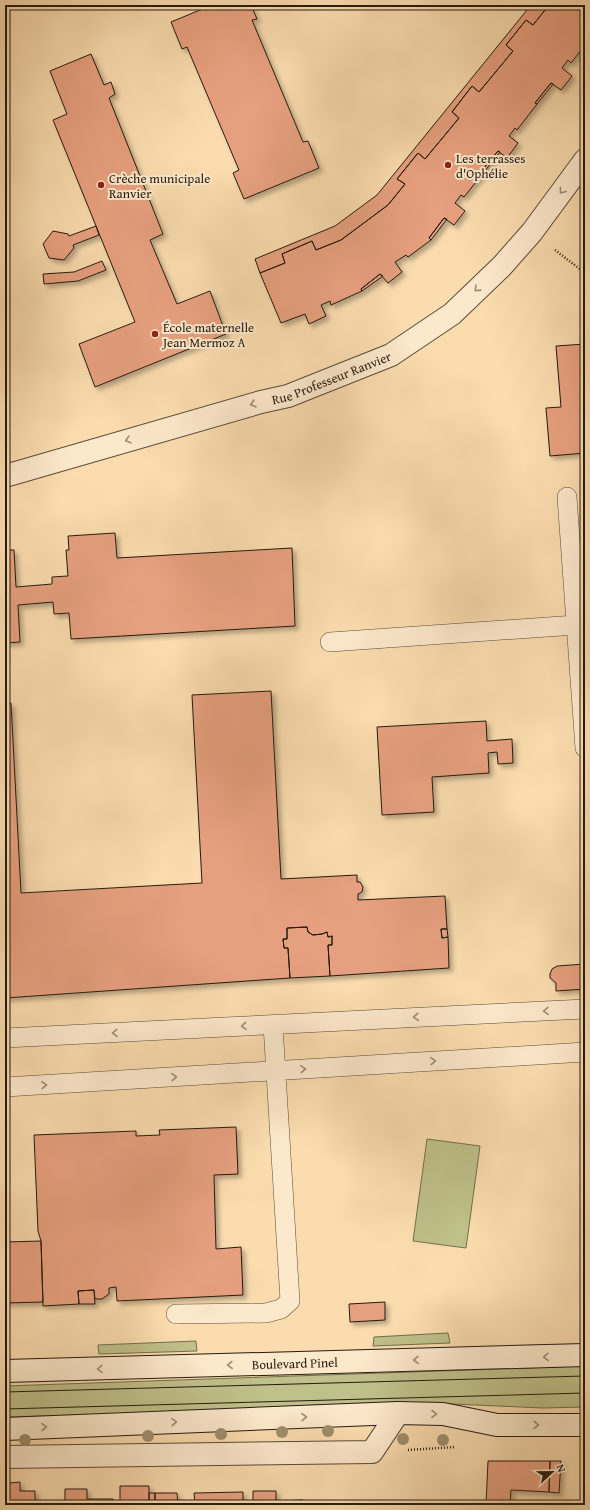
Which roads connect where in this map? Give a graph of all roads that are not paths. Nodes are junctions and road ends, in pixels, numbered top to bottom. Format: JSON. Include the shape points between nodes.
{"nodes":[{"id":1,"x":585,"y":160,"type":"edge"},
{"id":2,"x":5,"y":476,"type":"edge"},
{"id":3,"x":567,"y":497,"type":"dead end"},
{"id":4,"x":576,"y":625,"type":"junction"},
{"id":5,"x":330,"y":642,"type":"dead end"},
{"id":6,"x":585,"y":748,"type":"edge"},
{"id":7,"x":585,"y":1009,"type":"edge"},
{"id":8,"x":273,"y":1025,"type":"junction"},
{"id":9,"x":5,"y":1038,"type":"edge"},
{"id":10,"x":585,"y":1052,"type":"edge"},
{"id":11,"x":276,"y":1071,"type":"junction"},
{"id":12,"x":5,"y":1087,"type":"edge"},
{"id":13,"x":176,"y":1314,"type":"dead end"},
{"id":14,"x":585,"y":1355,"type":"edge"},
{"id":15,"x":5,"y":1371,"type":"edge"},
{"id":16,"x":398,"y":1413,"type":"junction"},
{"id":17,"x":585,"y":1425,"type":"edge"},
{"id":18,"x":5,"y":1429,"type":"edge"},
{"id":19,"x":5,"y":1457,"type":"edge"}],
"edges":[{"from":1,"to":2,"type":"street","name":"Rue Professeur Ranvier","one_way":true,"via":[[532,232],[502,266],[452,314],[391,355],[288,396]]},
{"from":3,"to":4,"type":"lane"},
{"from":4,"to":5,"type":"lane"},
{"from":4,"to":6,"type":"lane"},
{"from":7,"to":8,"type":"lane","one_way":true},
{"from":8,"to":9,"type":"lane","one_way":true},
{"from":8,"to":11,"type":"lane"},
{"from":11,"to":10,"type":"lane","one_way":true},
{"from":12,"to":11,"type":"lane","one_way":true},
{"from":11,"to":13,"type":"lane","via":[[290,1301],[281,1309],[266,1313]]},
{"from":14,"to":15,"type":"street","name":"Boulevard Pinel","one_way":true},
{"from":16,"to":17,"type":"street","one_way":true,"via":[[443,1414],[497,1424]]},
{"from":18,"to":16,"type":"street","one_way":true},
{"from":16,"to":19,"type":"street","via":[[372,1452]]}]}
